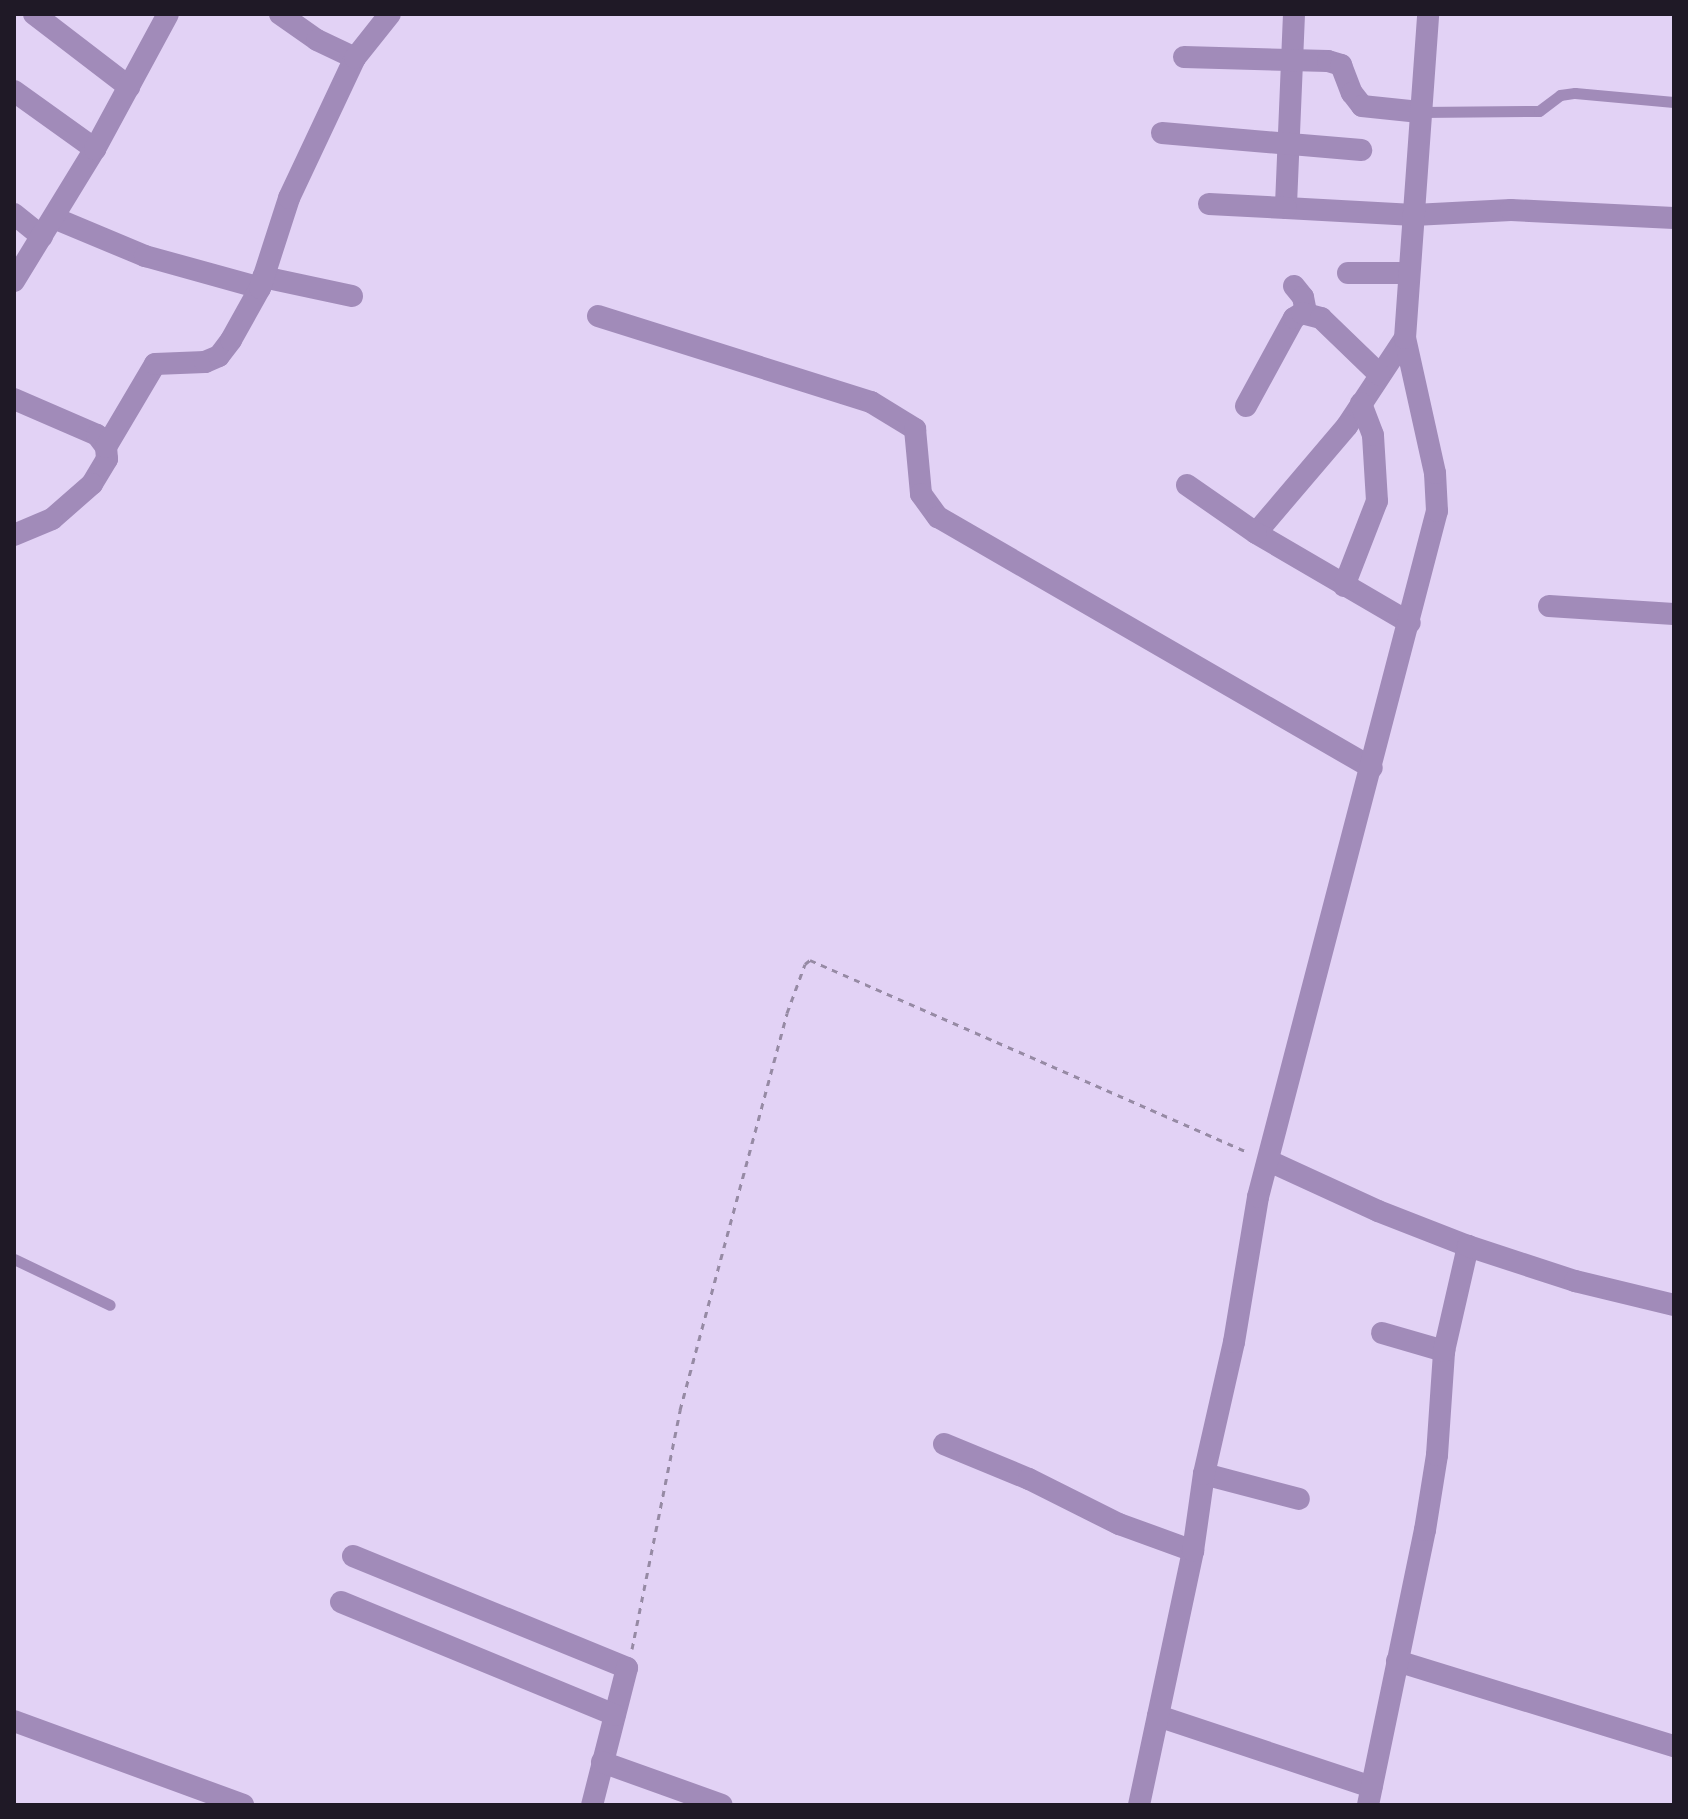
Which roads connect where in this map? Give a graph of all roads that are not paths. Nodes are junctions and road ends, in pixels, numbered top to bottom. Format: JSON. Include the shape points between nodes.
{"nodes":[{"id":1,"x":34,"y":14,"type":"edge"},
{"id":2,"x":168,"y":14,"type":"edge"},
{"id":3,"x":280,"y":14,"type":"edge"},
{"id":4,"x":390,"y":14,"type":"edge"},
{"id":5,"x":1294,"y":14,"type":"edge"},
{"id":6,"x":1428,"y":14,"type":"edge"},
{"id":7,"x":1184,"y":57,"type":"dead end"},
{"id":8,"x":355,"y":58,"type":"junction"},
{"id":9,"x":1291,"y":59,"type":"junction"},
{"id":10,"x":129,"y":87,"type":"junction"},
{"id":11,"x":14,"y":91,"type":"edge"},
{"id":12,"x":1674,"y":102,"type":"edge"},
{"id":13,"x":1420,"y":112,"type":"junction"},
{"id":14,"x":1162,"y":133,"type":"dead end"},
{"id":15,"x":1286,"y":144,"type":"junction"},
{"id":16,"x":95,"y":149,"type":"junction"},
{"id":17,"x":1361,"y":150,"type":"dead end"},
{"id":18,"x":1209,"y":204,"type":"dead end"},
{"id":19,"x":1286,"y":208,"type":"junction"},
{"id":20,"x":14,"y":214,"type":"edge"},
{"id":21,"x":1414,"y":215,"type":"junction"},
{"id":22,"x":1674,"y":218,"type":"edge"},
{"id":23,"x":48,"y":228,"type":"junction"},
{"id":24,"x":1348,"y":273,"type":"dead end"},
{"id":25,"x":1408,"y":273,"type":"junction"},
{"id":26,"x":14,"y":281,"type":"edge"},
{"id":27,"x":262,"y":283,"type":"junction"},
{"id":28,"x":1294,"y":286,"type":"dead end"},
{"id":29,"x":352,"y":296,"type":"dead end"},
{"id":30,"x":1306,"y":313,"type":"junction"},
{"id":31,"x":598,"y":316,"type":"dead end"},
{"id":32,"x":1405,"y":338,"type":"junction"},
{"id":33,"x":1379,"y":374,"type":"junction"},
{"id":34,"x":14,"y":399,"type":"edge"},
{"id":35,"x":1361,"y":403,"type":"junction"},
{"id":36,"x":1246,"y":406,"type":"dead end"},
{"id":37,"x":106,"y":447,"type":"junction"},
{"id":38,"x":1187,"y":485,"type":"dead end"},
{"id":39,"x":1256,"y":533,"type":"junction"},
{"id":40,"x":14,"y":535,"type":"edge"},
{"id":41,"x":1344,"y":586,"type":"junction"},
{"id":42,"x":1549,"y":606,"type":"dead end"},
{"id":43,"x":1674,"y":614,"type":"edge"},
{"id":44,"x":1410,"y":623,"type":"junction"},
{"id":45,"x":1372,"y":768,"type":"junction"},
{"id":46,"x":1269,"y":1161,"type":"junction"},
{"id":47,"x":1468,"y":1246,"type":"junction"},
{"id":48,"x":14,"y":1259,"type":"edge"},
{"id":49,"x":110,"y":1305,"type":"dead end"},
{"id":50,"x":1674,"y":1305,"type":"edge"},
{"id":51,"x":1382,"y":1333,"type":"dead end"},
{"id":52,"x":1444,"y":1351,"type":"junction"},
{"id":53,"x":944,"y":1444,"type":"dead end"},
{"id":54,"x":1204,"y":1474,"type":"junction"},
{"id":55,"x":1299,"y":1499,"type":"dead end"},
{"id":56,"x":1193,"y":1551,"type":"junction"},
{"id":57,"x":353,"y":1556,"type":"dead end"},
{"id":58,"x":341,"y":1602,"type":"dead end"},
{"id":59,"x":1397,"y":1661,"type":"junction"},
{"id":60,"x":615,"y":1715,"type":"junction"},
{"id":61,"x":1158,"y":1716,"type":"junction"},
{"id":62,"x":14,"y":1721,"type":"edge"},
{"id":63,"x":1674,"y":1746,"type":"edge"},
{"id":64,"x":602,"y":1762,"type":"junction"},
{"id":65,"x":1370,"y":1796,"type":"edge"},
{"id":66,"x":243,"y":1805,"type":"edge"},
{"id":67,"x":592,"y":1805,"type":"edge"},
{"id":68,"x":722,"y":1805,"type":"edge"},
{"id":69,"x":1139,"y":1805,"type":"edge"}],
"edges":[{"from":1,"to":10,"type":"street"},
{"from":2,"to":10,"type":"street"},
{"from":3,"to":8,"type":"street"},
{"from":4,"to":8,"type":"street"},
{"from":5,"to":9,"type":"street"},
{"from":6,"to":13,"type":"street"},
{"from":7,"to":9,"type":"street"},
{"from":8,"to":27,"type":"street","via":[[289,198]]},
{"from":9,"to":13,"type":"street","via":[[1341,65],[1362,106]]},
{"from":9,"to":15,"type":"street"},
{"from":10,"to":16,"type":"street"},
{"from":11,"to":16,"type":"street"},
{"from":12,"to":13,"type":"lane","via":[[1575,93],[1560,95],[1539,111]]},
{"from":13,"to":21,"type":"street"},
{"from":14,"to":15,"type":"street"},
{"from":15,"to":17,"type":"street"},
{"from":15,"to":19,"type":"street"},
{"from":16,"to":23,"type":"street"},
{"from":18,"to":19,"type":"street"},
{"from":19,"to":21,"type":"street"},
{"from":20,"to":23,"type":"street"},
{"from":21,"to":22,"type":"street","via":[[1511,210]]},
{"from":21,"to":25,"type":"street"},
{"from":23,"to":26,"type":"street"},
{"from":23,"to":27,"type":"street"},
{"from":24,"to":25,"type":"street"},
{"from":25,"to":32,"type":"street"},
{"from":27,"to":29,"type":"street"},
{"from":27,"to":37,"type":"street","via":[[219,356],[205,362],[155,364]]},
{"from":28,"to":30,"type":"street"},
{"from":30,"to":33,"type":"street","via":[[1321,318]]},
{"from":30,"to":36,"type":"street","via":[[1294,318]]},
{"from":31,"to":45,"type":"street","via":[[871,402],[915,429],[921,494],[938,517]]},
{"from":32,"to":33,"type":"street"},
{"from":32,"to":44,"type":"street","via":[[1437,492]]},
{"from":33,"to":35,"type":"street"},
{"from":34,"to":37,"type":"street","via":[[97,435]]},
{"from":35,"to":39,"type":"street"},
{"from":35,"to":41,"type":"street","via":[[1373,435],[1377,501]]},
{"from":37,"to":40,"type":"street","via":[[107,459],[92,484],[52,519]]},
{"from":38,"to":39,"type":"street"},
{"from":39,"to":41,"type":"street"},
{"from":41,"to":44,"type":"street"},
{"from":42,"to":43,"type":"street"},
{"from":44,"to":45,"type":"street"},
{"from":45,"to":46,"type":"street","via":[[1317,962]]},
{"from":46,"to":47,"type":"street"},
{"from":46,"to":54,"type":"street"},
{"from":47,"to":50,"type":"street","via":[[1575,1281]]},
{"from":47,"to":52,"type":"street"},
{"from":48,"to":49,"type":"lane"},
{"from":51,"to":52,"type":"street"},
{"from":52,"to":59,"type":"street","via":[[1437,1455]]},
{"from":53,"to":56,"type":"street","via":[[1119,1524]]},
{"from":54,"to":55,"type":"street"},
{"from":54,"to":56,"type":"street"},
{"from":56,"to":61,"type":"street"},
{"from":57,"to":60,"type":"street","via":[[627,1668]]},
{"from":58,"to":60,"type":"street"},
{"from":59,"to":63,"type":"street"},
{"from":59,"to":65,"type":"street"},
{"from":60,"to":64,"type":"street"},
{"from":61,"to":65,"type":"street"},
{"from":61,"to":69,"type":"street"},
{"from":62,"to":66,"type":"street"},
{"from":64,"to":67,"type":"street"},
{"from":64,"to":68,"type":"street"}]}
